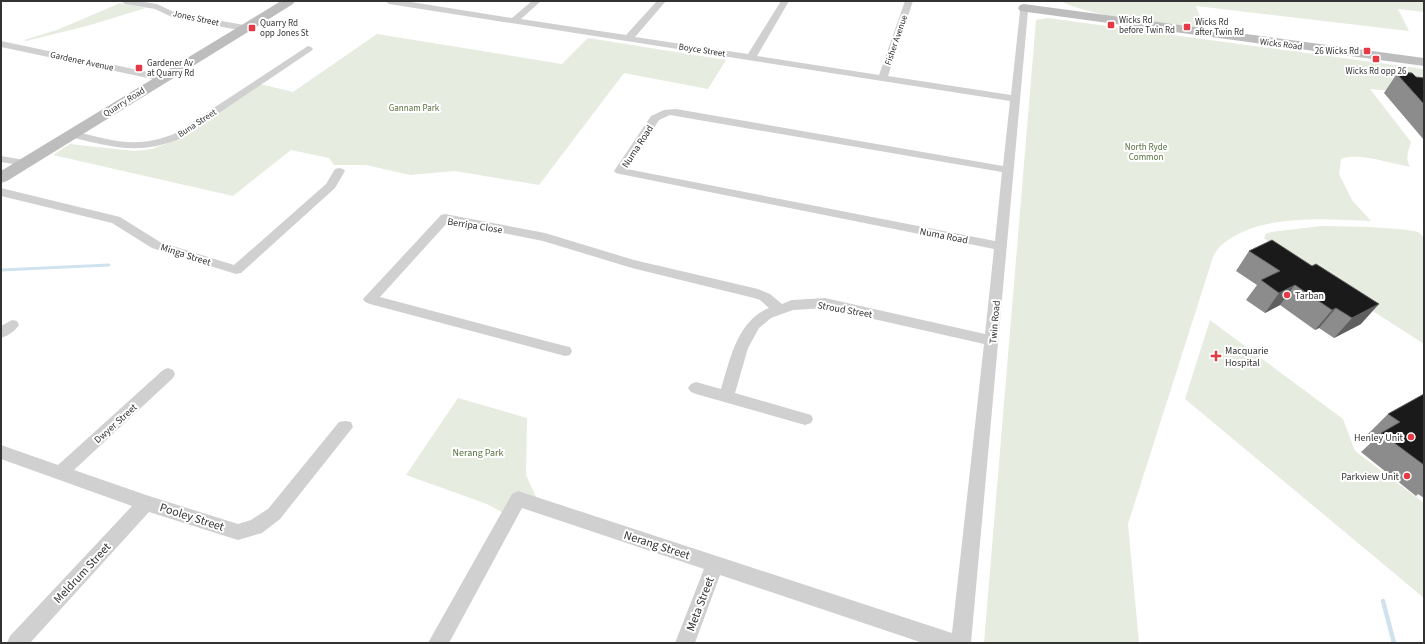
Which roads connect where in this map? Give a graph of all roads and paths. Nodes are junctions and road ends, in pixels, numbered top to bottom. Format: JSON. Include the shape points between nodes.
{"nodes":[{"id":1,"x":125,"y":1,"type":"edge"},
{"id":2,"x":289,"y":1,"type":"edge"},
{"id":3,"x":389,"y":1,"type":"edge"},
{"id":4,"x":537,"y":1,"type":"edge"},
{"id":5,"x":662,"y":1,"type":"edge"},
{"id":6,"x":785,"y":1,"type":"edge"},
{"id":7,"x":909,"y":1,"type":"edge"},
{"id":8,"x":1046,"y":1,"type":"edge"},
{"id":9,"x":411,"y":3,"type":"edge"},
{"id":10,"x":1024,"y":7,"type":"edge"},
{"id":11,"x":1096,"y":19,"type":"junction"},
{"id":12,"x":515,"y":20,"type":"junction"},
{"id":13,"x":244,"y":28,"type":"junction"},
{"id":14,"x":629,"y":38,"type":"junction"},
{"id":15,"x":1,"y":44,"type":"edge"},
{"id":16,"x":308,"y":49,"type":"dead end"},
{"id":17,"x":751,"y":58,"type":"junction"},
{"id":18,"x":1424,"y":62,"type":"edge"},
{"id":19,"x":162,"y":78,"type":"junction"},
{"id":20,"x":883,"y":78,"type":"junction"},
{"id":21,"x":1015,"y":99,"type":"junction"},
{"id":22,"x":71,"y":134,"type":"junction"},
{"id":23,"x":1,"y":159,"type":"edge"},
{"id":24,"x":25,"y":163,"type":"junction"},
{"id":25,"x":1008,"y":170,"type":"junction"},
{"id":26,"x":339,"y":171,"type":"dead end"},
{"id":27,"x":1,"y":178,"type":"edge"},
{"id":28,"x":1,"y":192,"type":"edge"},
{"id":29,"x":1001,"y":246,"type":"junction"},
{"id":30,"x":779,"y":309,"type":"junction"},
{"id":31,"x":992,"y":341,"type":"junction"},
{"id":32,"x":565,"y":351,"type":"dead end"},
{"id":33,"x":168,"y":374,"type":"dead end"},
{"id":34,"x":696,"y":388,"type":"dead end"},
{"id":35,"x":727,"y":396,"type":"junction"},
{"id":36,"x":805,"y":419,"type":"dead end"},
{"id":37,"x":345,"y":427,"type":"dead end"},
{"id":38,"x":1,"y":452,"type":"edge"},
{"id":39,"x":61,"y":472,"type":"junction"},
{"id":40,"x":146,"y":503,"type":"junction"},
{"id":41,"x":715,"y":564,"type":"junction"},
{"id":42,"x":17,"y":643,"type":"edge"},
{"id":43,"x":438,"y":643,"type":"edge"},
{"id":44,"x":685,"y":643,"type":"edge"},
{"id":45,"x":952,"y":643,"type":"edge"},
{"id":46,"x":961,"y":643,"type":"edge"}],
"edges":[{"from":1,"to":13,"type":"street","name":"Jones Street","via":[[157,7],[174,15]]},
{"from":2,"to":13,"type":"main road","name":"Quarry Road"},
{"from":3,"to":9,"type":"street","name":"Boyce Street"},
{"from":4,"to":12,"type":"street"},
{"from":5,"to":14,"type":"street"},
{"from":6,"to":17,"type":"street"},
{"from":7,"to":20,"type":"street","name":"Fisher Avenue"},
{"from":8,"to":11,"type":"main road"},
{"from":9,"to":12,"type":"street","name":"Boyce Street"},
{"from":10,"to":11,"type":"main road","name":"Wicks Road"},
{"from":10,"to":21,"type":"street","name":"Twin Road"},
{"from":11,"to":18,"type":"main road","name":"Wicks Road"},
{"from":12,"to":14,"type":"street","name":"Boyce Street"},
{"from":13,"to":19,"type":"main road","name":"Quarry Road"},
{"from":14,"to":17,"type":"street","name":"Boyce Street"},
{"from":15,"to":19,"type":"street","name":"Gardener Avenue"},
{"from":16,"to":22,"type":"street","name":"Buna Street","via":[[178,136],[165,142],[132,147]]},
{"from":17,"to":20,"type":"street","name":"Boyce Street"},
{"from":19,"to":22,"type":"main road","name":"Quarry Road"},
{"from":20,"to":21,"type":"street","name":"Boyce Street"},
{"from":21,"to":25,"type":"street","name":"Twin Road"},
{"from":22,"to":24,"type":"main road","name":"Quarry Road"},
{"from":23,"to":24,"type":"street"},
{"from":24,"to":27,"type":"main road","name":"Quarry Road"},
{"from":25,"to":29,"type":"street","name":"Twin Road"},
{"from":25,"to":29,"type":"street","name":"Numa Road","via":[[668,112],[655,118],[620,171]]},
{"from":26,"to":28,"type":"street","name":"Minga Street","via":[[330,186],[236,270],[156,245],[116,220]]},
{"from":29,"to":31,"type":"street","name":"Twin Road"},
{"from":30,"to":31,"type":"street","name":"Stroud Street","via":[[798,304],[825,303]]},
{"from":30,"to":32,"type":"street","name":"Berripa Close","via":[[758,294],[632,264],[545,237],[445,218],[370,299]]},
{"from":30,"to":35,"type":"street","name":"Stroud Street","via":[[759,319],[747,335]]},
{"from":31,"to":46,"type":"street","name":"Twin Road"},
{"from":33,"to":39,"type":"street","name":"Dwyer Street"},
{"from":34,"to":35,"type":"street"},
{"from":35,"to":36,"type":"street"},
{"from":37,"to":40,"type":"street","name":"Pooley Street","via":[[274,514],[256,528],[238,532]]},
{"from":38,"to":39,"type":"street","name":"Pooley Street"},
{"from":39,"to":40,"type":"street","name":"Pooley Street"},
{"from":40,"to":42,"type":"street","name":"Meldrum Street"},
{"from":41,"to":43,"type":"street","name":"Nerang Street","via":[[518,499]]},
{"from":41,"to":44,"type":"street","name":"Meta Street"},
{"from":41,"to":45,"type":"street","name":"Nerang Street"}]}
